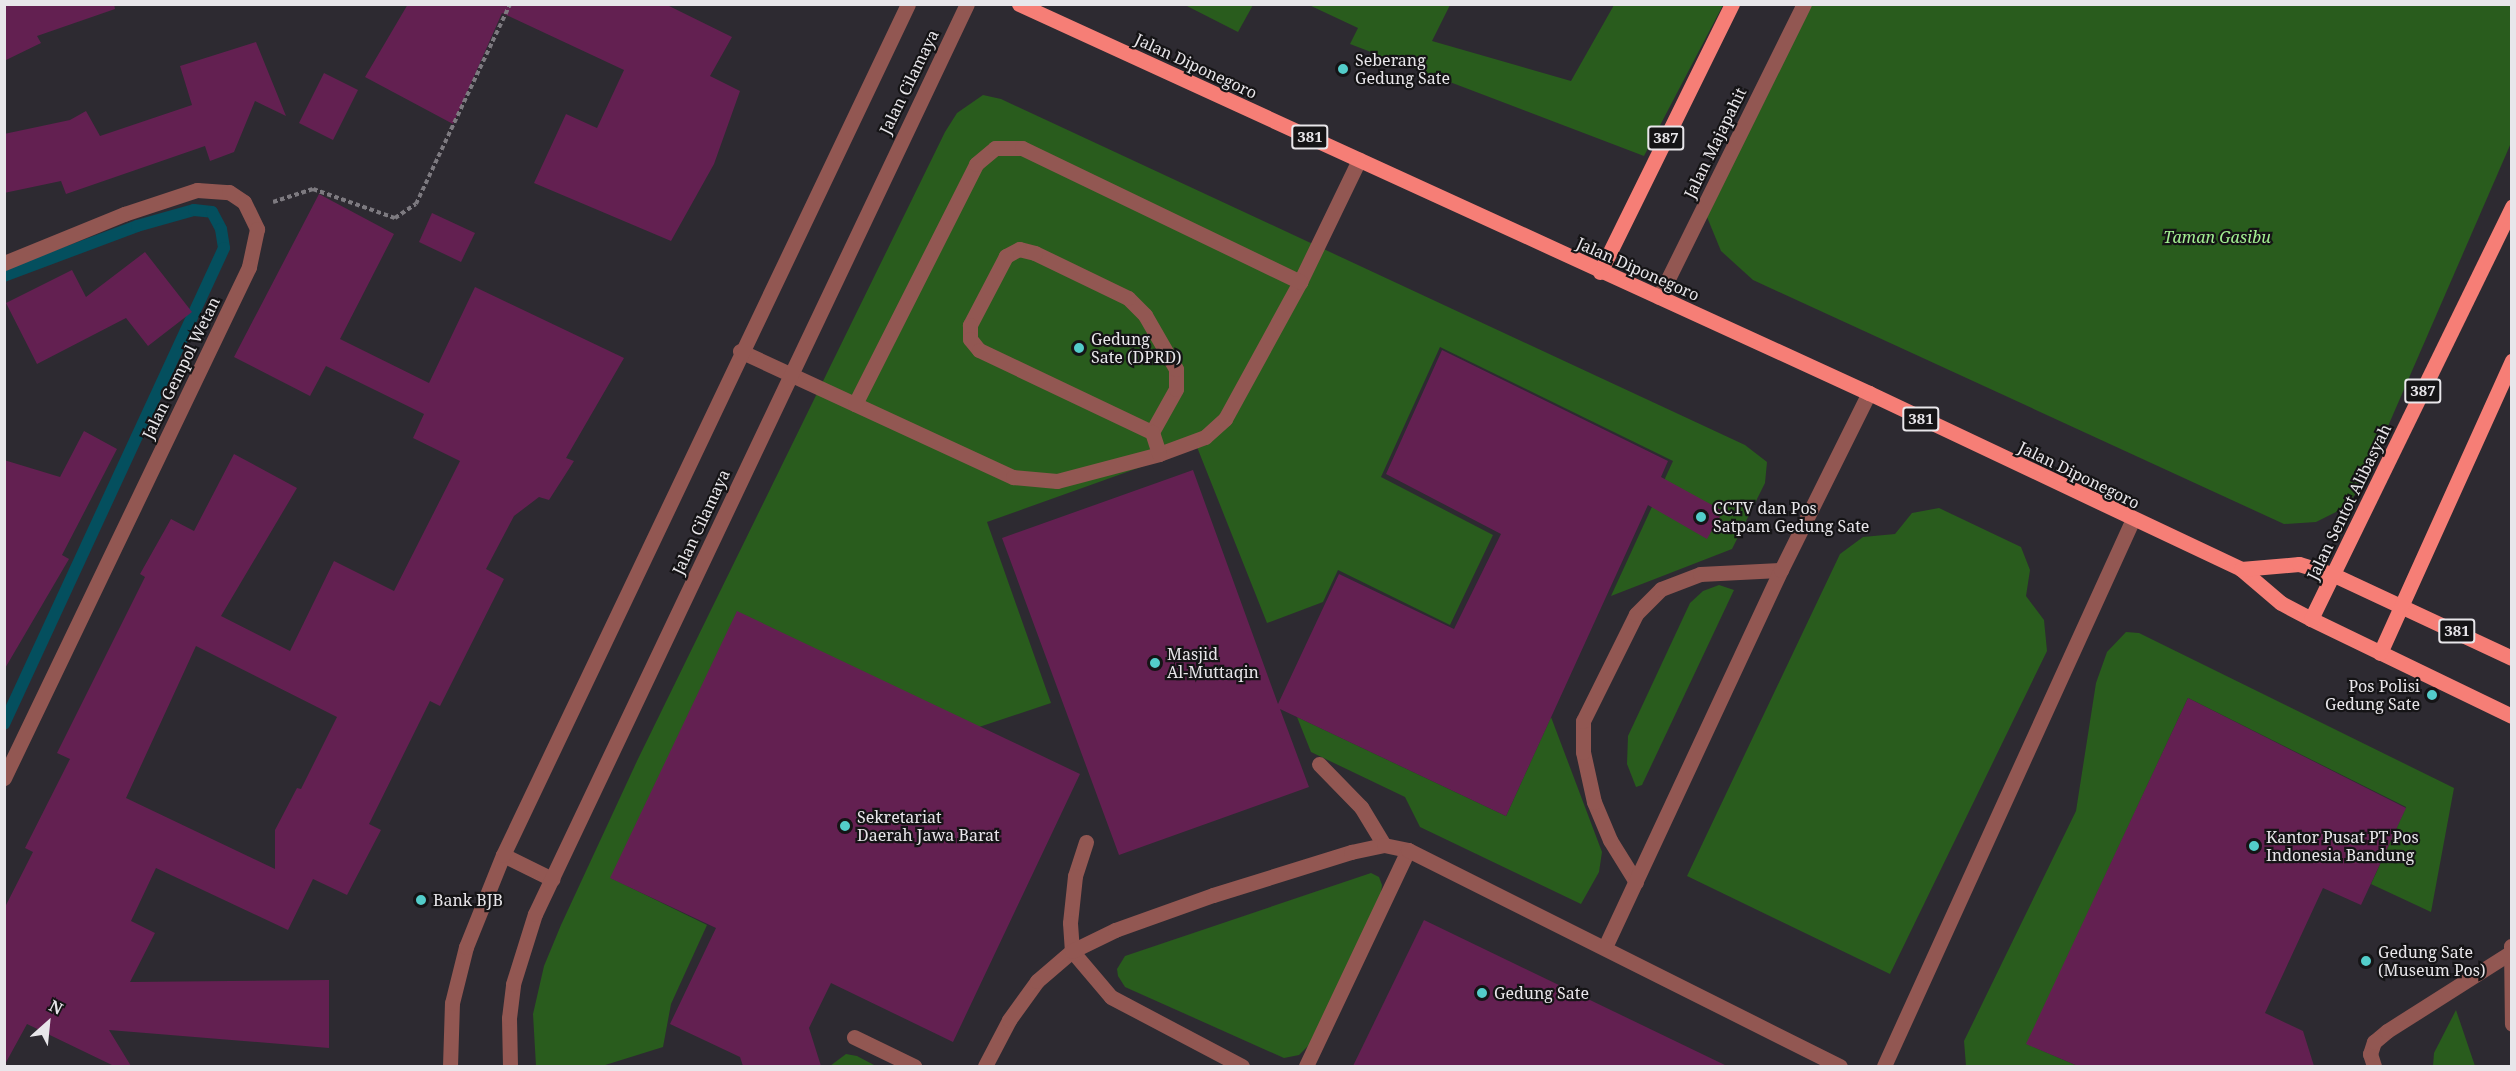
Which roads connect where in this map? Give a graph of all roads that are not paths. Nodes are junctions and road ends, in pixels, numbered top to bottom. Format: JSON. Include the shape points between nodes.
{"nodes":[{"id":1,"x":908,"y":4,"type":"edge"},
{"id":2,"x":967,"y":4,"type":"edge"},
{"id":3,"x":1019,"y":4,"type":"edge"},
{"id":4,"x":1731,"y":4,"type":"edge"},
{"id":5,"x":1804,"y":4,"type":"edge"},
{"id":6,"x":1359,"y":160,"type":"junction"},
{"id":7,"x":2511,"y":206,"type":"edge"},
{"id":8,"x":4,"y":264,"type":"edge"},
{"id":9,"x":1600,"y":272,"type":"junction"},
{"id":10,"x":1300,"y":282,"type":"junction"},
{"id":11,"x":1659,"y":297,"type":"junction"},
{"id":12,"x":740,"y":351,"type":"junction"},
{"id":13,"x":2511,"y":360,"type":"edge"},
{"id":14,"x":790,"y":375,"type":"junction"},
{"id":15,"x":1869,"y":393,"type":"junction"},
{"id":16,"x":855,"y":404,"type":"junction"},
{"id":17,"x":1152,"y":432,"type":"junction"},
{"id":18,"x":1159,"y":454,"type":"junction"},
{"id":19,"x":2132,"y":520,"type":"junction"},
{"id":20,"x":2241,"y":569,"type":"junction"},
{"id":21,"x":1781,"y":570,"type":"junction"},
{"id":22,"x":2334,"y":575,"type":"junction"},
{"id":23,"x":2402,"y":606,"type":"junction"},
{"id":24,"x":2311,"y":620,"type":"junction"},
{"id":25,"x":2380,"y":653,"type":"junction"},
{"id":26,"x":2511,"y":657,"type":"edge"},
{"id":27,"x":2511,"y":716,"type":"edge"},
{"id":28,"x":1319,"y":764,"type":"dead end"},
{"id":29,"x":4,"y":778,"type":"edge"},
{"id":30,"x":1086,"y":842,"type":"dead end"},
{"id":31,"x":1384,"y":845,"type":"junction"},
{"id":32,"x":1408,"y":850,"type":"junction"},
{"id":33,"x":503,"y":855,"type":"junction"},
{"id":34,"x":552,"y":879,"type":"junction"},
{"id":35,"x":1636,"y":882,"type":"junction"},
{"id":36,"x":1605,"y":947,"type":"junction"},
{"id":37,"x":2511,"y":949,"type":"edge"},
{"id":38,"x":1072,"y":951,"type":"junction"},
{"id":39,"x":2511,"y":1024,"type":"edge"},
{"id":40,"x":854,"y":1037,"type":"dead end"},
{"id":41,"x":450,"y":1066,"type":"edge"},
{"id":42,"x":510,"y":1066,"type":"edge"},
{"id":43,"x":914,"y":1066,"type":"edge"},
{"id":44,"x":985,"y":1066,"type":"edge"},
{"id":45,"x":1242,"y":1066,"type":"edge"},
{"id":46,"x":1306,"y":1066,"type":"edge"},
{"id":47,"x":1840,"y":1066,"type":"edge"},
{"id":48,"x":1884,"y":1066,"type":"edge"},
{"id":49,"x":2374,"y":1066,"type":"edge"}],
"edges":[{"from":1,"to":12,"type":"street"},
{"from":2,"to":14,"type":"street","name":"Jalan Cilamaya"},
{"from":3,"to":6,"type":"main road","name":"Jalan Diponegoro","number":"381"},
{"from":4,"to":9,"type":"main road","number":"387"},
{"from":5,"to":11,"type":"street","name":"Jalan Majapahit"},
{"from":6,"to":9,"type":"main road","name":"Jalan Diponegoro","number":"381"},
{"from":6,"to":10,"type":"street"},
{"from":7,"to":22,"type":"main road","name":"Jalan Sentot Alibasyah","number":"387"},
{"from":8,"to":29,"type":"street","name":"Jalan Gempol Wetan","via":[[124,214],[197,190],[229,192],[244,202],[257,229],[249,267]]},
{"from":9,"to":11,"type":"main road","name":"Jalan Diponegoro","number":"381"},
{"from":10,"to":16,"type":"street","via":[[1022,148],[995,148],[976,164]]},
{"from":10,"to":18,"type":"street","via":[[1225,419],[1205,436]]},
{"from":11,"to":15,"type":"main road","name":"Jalan Diponegoro","number":"381"},
{"from":12,"to":14,"type":"street"},
{"from":12,"to":33,"type":"street"},
{"from":13,"to":23,"type":"main road"},
{"from":14,"to":16,"type":"street"},
{"from":14,"to":34,"type":"street","name":"Jalan Cilamaya"},
{"from":15,"to":19,"type":"main road","name":"Jalan Diponegoro","number":"381"},
{"from":15,"to":21,"type":"street"},
{"from":16,"to":18,"type":"street","via":[[1013,477],[1057,481]]},
{"from":17,"to":17,"type":"street","via":[[1176,389],[1176,369],[1145,315],[1128,298],[1035,253],[1019,249],[1006,256],[970,325],[970,339],[979,350]]},
{"from":17,"to":18,"type":"street"},
{"from":19,"to":20,"type":"main road","name":"Jalan Diponegoro","number":"381"},
{"from":19,"to":48,"type":"street"},
{"from":20,"to":22,"type":"main road","name":"Jalan Diponegoro","number":"381","via":[[2299,564]]},
{"from":20,"to":24,"type":"main road","name":"Jalan Diponegoro","number":"381","via":[[2281,603]]},
{"from":21,"to":35,"type":"street"},
{"from":21,"to":35,"type":"street","via":[[1700,574],[1661,590],[1636,614],[1583,722],[1583,752],[1593,802],[1610,840]]},
{"from":22,"to":23,"type":"main road","name":"Jalan Diponegoro","number":"381"},
{"from":22,"to":24,"type":"main road","name":"Jalan Sentot Alibasyah","number":"387"},
{"from":23,"to":25,"type":"main road"},
{"from":23,"to":26,"type":"main road","name":"Jalan Diponegoro","number":"381"},
{"from":24,"to":25,"type":"main road","name":"Jalan Diponegoro","number":"381"},
{"from":25,"to":27,"type":"main road","name":"Jalan Diponegoro","number":"381"},
{"from":28,"to":31,"type":"street","via":[[1361,807]]},
{"from":30,"to":38,"type":"street","via":[[1075,876],[1070,923]]},
{"from":31,"to":32,"type":"street"},
{"from":31,"to":38,"type":"street","via":[[1213,895],[1115,930]]},
{"from":32,"to":36,"type":"street"},
{"from":32,"to":46,"type":"street"},
{"from":33,"to":34,"type":"street"},
{"from":33,"to":41,"type":"street","via":[[466,947],[452,1003]]},
{"from":34,"to":42,"type":"street","name":"Jalan Cilamaya","via":[[535,915],[513,984]]},
{"from":35,"to":36,"type":"street"},
{"from":36,"to":47,"type":"street"},
{"from":37,"to":39,"type":"street"},
{"from":37,"to":49,"type":"street","via":[[2386,1030],[2374,1042],[2370,1054]]},
{"from":38,"to":44,"type":"street","via":[[1037,981],[1009,1020]]},
{"from":38,"to":45,"type":"street","via":[[1111,997]]},
{"from":40,"to":43,"type":"street"}]}
